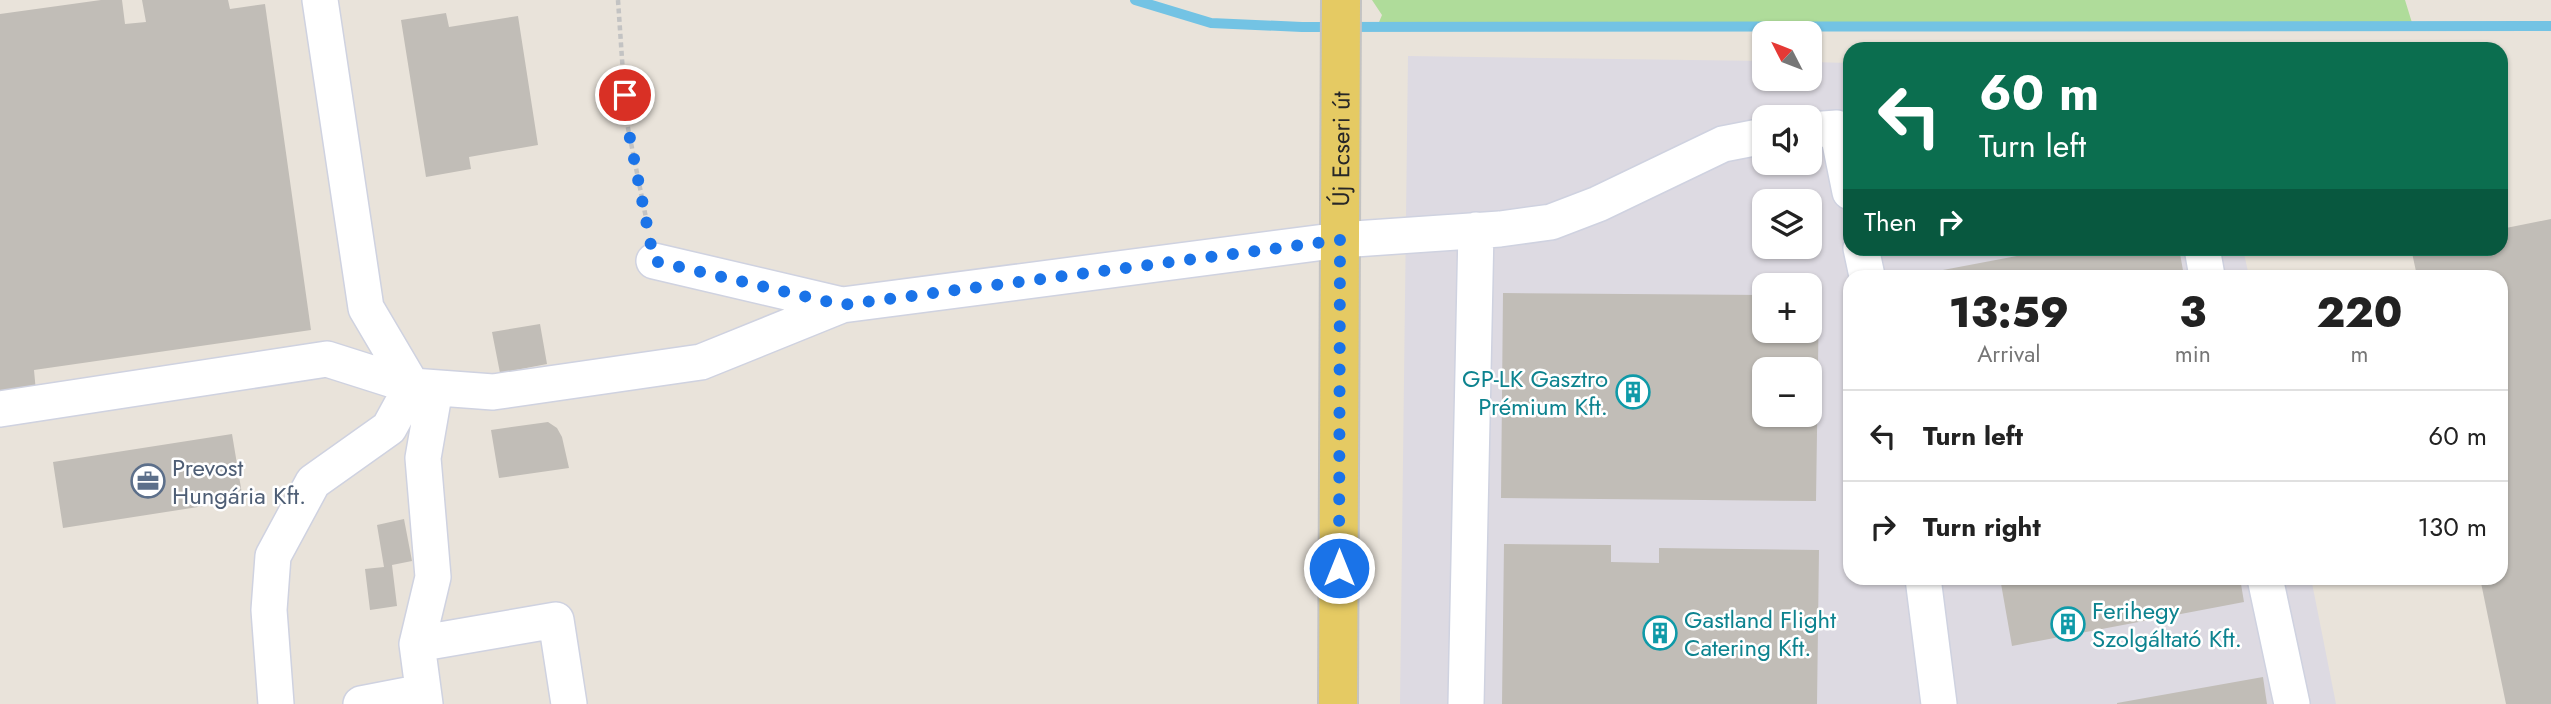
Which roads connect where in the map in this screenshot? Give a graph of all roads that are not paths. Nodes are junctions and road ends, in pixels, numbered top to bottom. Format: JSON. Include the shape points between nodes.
{"nodes":[{"id":1,"x":320,"y":0,"type":"edge"},
{"id":2,"x":1340,"y":0,"type":"edge"},
{"id":3,"x":1832,"y":128,"type":"edge"},
{"id":4,"x":1752,"y":138,"type":"edge"},
{"id":5,"x":1843,"y":167,"type":"edge"},
{"id":6,"x":1476,"y":230,"type":"junction"},
{"id":7,"x":1340,"y":240,"type":"junction"},
{"id":8,"x":654,"y":261,"type":"road end"},
{"id":9,"x":842,"y":305,"type":"junction"},
{"id":10,"x":424,"y":387,"type":"junction"},
{"id":11,"x":0,"y":409,"type":"edge"},
{"id":12,"x":1924,"y":585,"type":"edge"},
{"id":13,"x":2266,"y":585,"type":"edge"},
{"id":14,"x":416,"y":644,"type":"junction"},
{"id":15,"x":424,"y":698,"type":"edge"},
{"id":16,"x":276,"y":704,"type":"edge"},
{"id":17,"x":361,"y":704,"type":"edge"},
{"id":18,"x":569,"y":704,"type":"edge"},
{"id":19,"x":1338,"y":704,"type":"edge"},
{"id":20,"x":1466,"y":704,"type":"edge"},
{"id":21,"x":1939,"y":704,"type":"edge"},
{"id":22,"x":2292,"y":704,"type":"edge"}],
"edges":[{"from":1,"to":10,"type":"lane","via":[[366,308]]},
{"from":2,"to":7,"type":"main road","name":"Új Ecseri út"},
{"from":3,"to":5,"type":"lane"},
{"from":4,"to":6,"type":"lane","via":[[1723,144],[1551,222]]},
{"from":6,"to":7,"type":"lane"},
{"from":6,"to":20,"type":"lane"},
{"from":7,"to":9,"type":"lane"},
{"from":7,"to":19,"type":"main road","name":"Új Ecseri út"},
{"from":8,"to":9,"type":"lane"},
{"from":9,"to":10,"type":"lane","via":[[701,362],[493,392]]},
{"from":10,"to":11,"type":"lane","via":[[327,359]]},
{"from":10,"to":14,"type":"lane","via":[[423,458],[433,577]]},
{"from":10,"to":16,"type":"lane","via":[[389,428],[313,482],[273,556],[269,610]]},
{"from":12,"to":21,"type":"lane"},
{"from":13,"to":22,"type":"lane"},
{"from":14,"to":15,"type":"lane"},
{"from":14,"to":18,"type":"lane","via":[[556,620]]},
{"from":15,"to":17,"type":"lane"}]}
